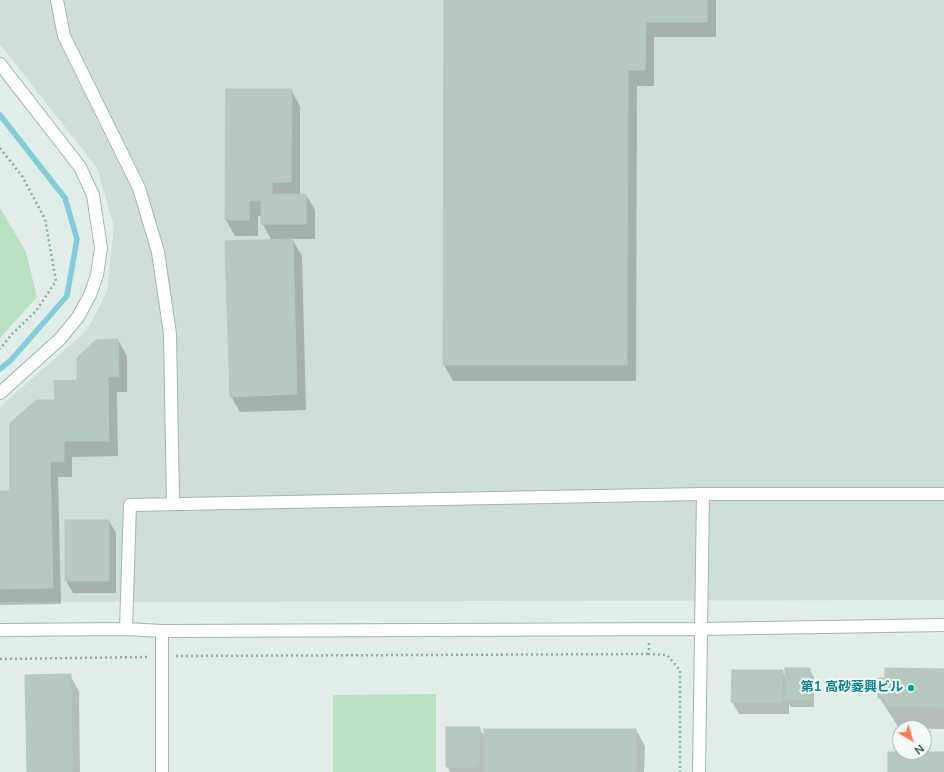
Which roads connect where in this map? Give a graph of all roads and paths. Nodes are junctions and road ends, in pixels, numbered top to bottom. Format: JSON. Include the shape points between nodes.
{"nodes":[{"id":1,"x":57,"y":0,"type":"edge"},
{"id":2,"x":0,"y":64,"type":"edge"},
{"id":3,"x":0,"y":148,"type":"edge"},
{"id":4,"x":0,"y":349,"type":"edge"},
{"id":5,"x":0,"y":393,"type":"edge"},
{"id":6,"x":703,"y":494,"type":"junction"},
{"id":7,"x":944,"y":494,"type":"edge"},
{"id":8,"x":173,"y":503,"type":"junction"},
{"id":9,"x":944,"y":625,"type":"edge"},
{"id":10,"x":126,"y":629,"type":"junction"},
{"id":11,"x":700,"y":629,"type":"junction"},
{"id":12,"x":0,"y":630,"type":"edge"},
{"id":13,"x":649,"y":630,"type":"junction"},
{"id":14,"x":162,"y":631,"type":"junction"},
{"id":15,"x":651,"y":654,"type":"junction"},
{"id":16,"x":162,"y":656,"type":"junction"},
{"id":17,"x":0,"y":659,"type":"edge"},
{"id":18,"x":162,"y":772,"type":"edge"},
{"id":19,"x":680,"y":772,"type":"edge"},
{"id":20,"x":699,"y":772,"type":"edge"}],
"edges":[{"from":1,"to":8,"type":"street","via":[[64,36],[139,188],[158,252],[170,334]]},
{"from":2,"to":5,"type":"street","via":[[80,167],[93,195],[101,248],[97,274],[90,295],[78,317],[60,339]]},
{"from":3,"to":4,"type":"path","via":[[22,176],[45,219],[56,281],[36,311]]},
{"from":6,"to":7,"type":"street"},
{"from":6,"to":8,"type":"street"},
{"from":6,"to":11,"type":"street"},
{"from":8,"to":10,"type":"street","via":[[130,505]]},
{"from":9,"to":11,"type":"street"},
{"from":10,"to":12,"type":"street"},
{"from":10,"to":14,"type":"street"},
{"from":11,"to":13,"type":"street"},
{"from":11,"to":20,"type":"street"},
{"from":13,"to":14,"type":"street"},
{"from":13,"to":15,"type":"path"},
{"from":14,"to":16,"type":"street"},
{"from":15,"to":16,"type":"path"},
{"from":15,"to":19,"type":"path","via":[[667,655],[680,670]]},
{"from":16,"to":17,"type":"path"},
{"from":16,"to":18,"type":"street"}]}
